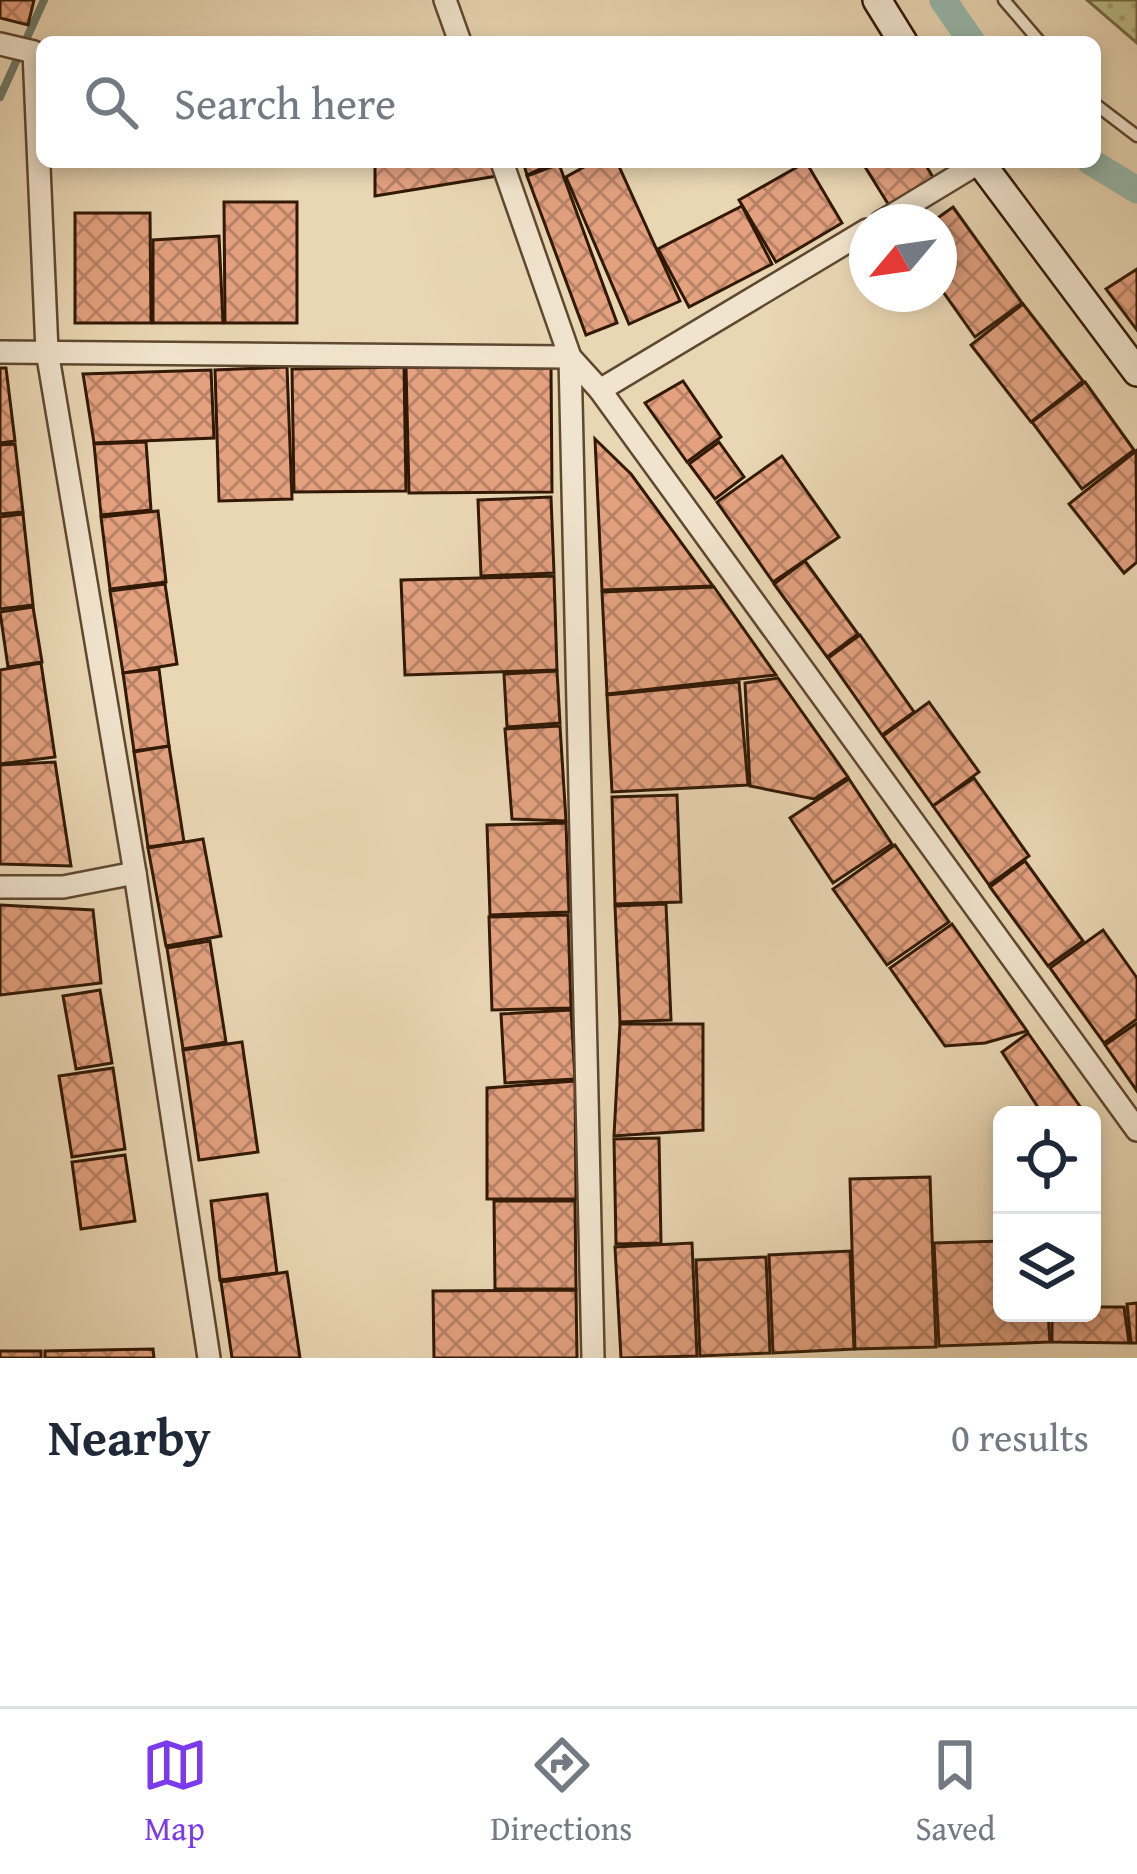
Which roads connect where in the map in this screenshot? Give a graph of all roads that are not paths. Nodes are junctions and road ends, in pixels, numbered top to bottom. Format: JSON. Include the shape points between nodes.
{"nodes":[{"id":1,"x":445,"y":0,"type":"edge"},
{"id":2,"x":877,"y":0,"type":"edge"},
{"id":3,"x":1004,"y":0,"type":"edge"},
{"id":4,"x":458,"y":36,"type":"edge"},
{"id":5,"x":899,"y":36,"type":"edge"},
{"id":6,"x":1035,"y":36,"type":"edge"},
{"id":7,"x":0,"y":44,"type":"edge"},
{"id":8,"x":36,"y":98,"type":"edge"},
{"id":9,"x":1101,"y":109,"type":"edge"},
{"id":10,"x":1137,"y":136,"type":"edge"},
{"id":11,"x":39,"y":168,"type":"edge"},
{"id":12,"x":504,"y":168,"type":"edge"},
{"id":13,"x":970,"y":168,"type":"edge"},
{"id":14,"x":984,"y":168,"type":"edge"},
{"id":15,"x":911,"y":204,"type":"edge"},
{"id":16,"x":849,"y":241,"type":"edge"},
{"id":17,"x":47,"y":351,"type":"junction"},
{"id":18,"x":0,"y":352,"type":"edge"},
{"id":19,"x":570,"y":357,"type":"junction"},
{"id":20,"x":1137,"y":372,"type":"edge"},
{"id":21,"x":600,"y":391,"type":"junction"},
{"id":22,"x":135,"y":873,"type":"junction"},
{"id":23,"x":0,"y":887,"type":"edge"},
{"id":24,"x":1137,"y":1130,"type":"edge"},
{"id":25,"x":209,"y":1358,"type":"edge"},
{"id":26,"x":593,"y":1358,"type":"edge"}],
"edges":[{"from":1,"to":4,"type":"street"},
{"from":2,"to":5,"type":"main road"},
{"from":3,"to":6,"type":"lane"},
{"from":7,"to":8,"type":"street","via":[[34,52]]},
{"from":9,"to":10,"type":"lane"},
{"from":11,"to":17,"type":"street"},
{"from":12,"to":19,"type":"street"},
{"from":13,"to":15,"type":"street"},
{"from":14,"to":20,"type":"main road"},
{"from":16,"to":21,"type":"street"},
{"from":17,"to":18,"type":"street"},
{"from":17,"to":19,"type":"street"},
{"from":17,"to":22,"type":"street"},
{"from":19,"to":21,"type":"street"},
{"from":19,"to":26,"type":"street"},
{"from":21,"to":24,"type":"street"},
{"from":22,"to":23,"type":"street","via":[[63,887]]},
{"from":22,"to":25,"type":"street"}]}
